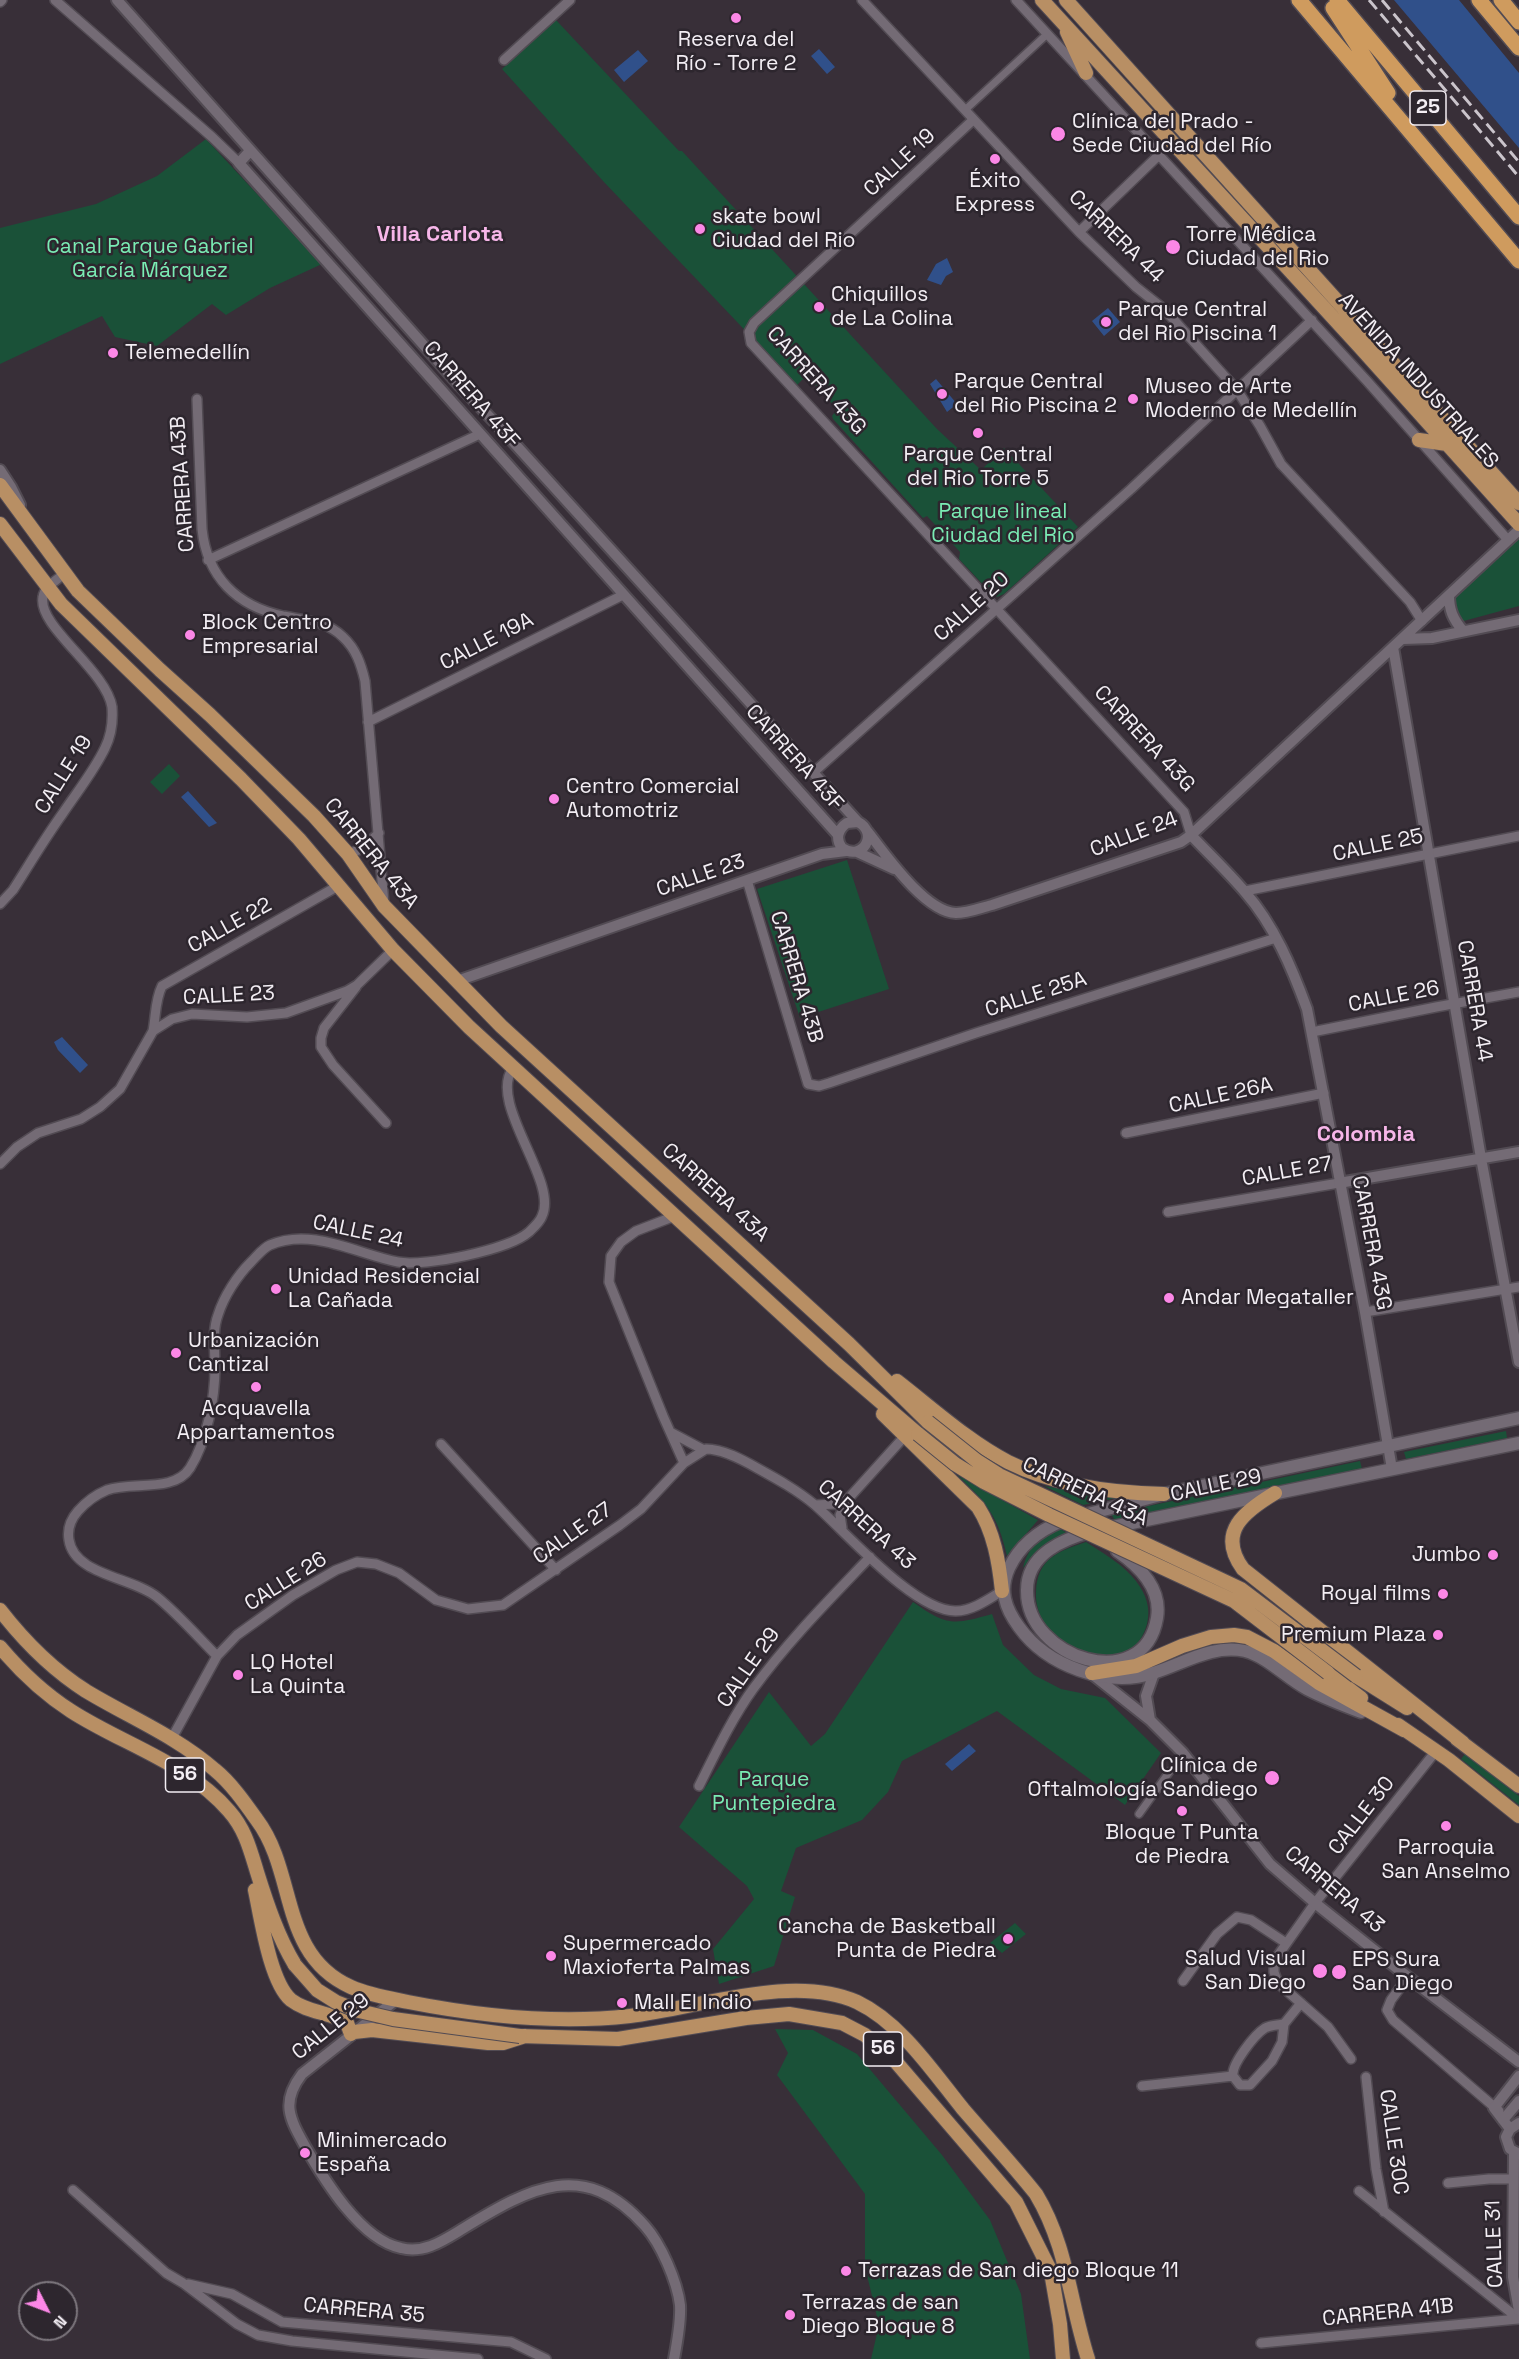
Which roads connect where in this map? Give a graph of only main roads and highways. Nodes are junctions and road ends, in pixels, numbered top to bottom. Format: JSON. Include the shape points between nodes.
{"nodes":[{"id":1,"x":1042,"y":0,"type":"edge"},
{"id":2,"x":1066,"y":0,"type":"edge"},
{"id":3,"x":1299,"y":0,"type":"edge"},
{"id":4,"x":1328,"y":0,"type":"edge"},
{"id":5,"x":1337,"y":0,"type":"edge"},
{"id":6,"x":1479,"y":0,"type":"edge"},
{"id":7,"x":1501,"y":0,"type":"edge"},
{"id":8,"x":1063,"y":22,"type":"junction"},
{"id":9,"x":1519,"y":22,"type":"edge"},
{"id":10,"x":1519,"y":48,"type":"edge"},
{"id":11,"x":1086,"y":74,"type":"road end"},
{"id":12,"x":1420,"y":143,"type":"junction"},
{"id":13,"x":1519,"y":217,"type":"edge"},
{"id":14,"x":1519,"y":261,"type":"edge"},
{"id":15,"x":1419,"y":440,"type":"road end"},
{"id":16,"x":1447,"y":444,"type":"junction"},
{"id":17,"x":0,"y":485,"type":"edge"},
{"id":18,"x":1519,"y":503,"type":"edge"},
{"id":19,"x":0,"y":524,"type":"edge"},
{"id":20,"x":1519,"y":525,"type":"edge"},
{"id":21,"x":849,"y":1344,"type":"junction"},
{"id":22,"x":1519,"y":1418,"type":"edge"},
{"id":23,"x":911,"y":1435,"type":"junction"},
{"id":24,"x":1519,"y":1443,"type":"edge"},
{"id":25,"x":1275,"y":1493,"type":"junction"},
{"id":26,"x":1164,"y":1494,"type":"junction"},
{"id":27,"x":1101,"y":1538,"type":"junction"},
{"id":28,"x":1002,"y":1591,"type":"junction"},
{"id":29,"x":0,"y":1610,"type":"edge"},
{"id":30,"x":0,"y":1647,"type":"edge"},
{"id":31,"x":1092,"y":1674,"type":"junction"},
{"id":32,"x":1404,"y":1730,"type":"junction"},
{"id":33,"x":1463,"y":1743,"type":"junction"},
{"id":34,"x":1519,"y":1786,"type":"edge"},
{"id":35,"x":207,"y":1790,"type":"junction"},
{"id":36,"x":1519,"y":1816,"type":"edge"},
{"id":37,"x":328,"y":1972,"type":"junction"},
{"id":38,"x":311,"y":2011,"type":"junction"},
{"id":39,"x":523,"y":2036,"type":"junction"},
{"id":40,"x":1063,"y":2359,"type":"edge"},
{"id":41,"x":1088,"y":2359,"type":"edge"}],
"edges":[{"from":1,"to":8,"type":"main road","name":"AVENIDA INDUSTRIALES"},
{"from":2,"to":18,"type":"main road","name":"AVENIDA INDUSTRIALES"},
{"from":3,"to":12,"type":"highway","number":"25"},
{"from":4,"to":12,"type":"highway"},
{"from":5,"to":13,"type":"highway","number":"25"},
{"from":6,"to":10,"type":"highway"},
{"from":7,"to":9,"type":"highway"},
{"from":8,"to":11,"type":"main road"},
{"from":8,"to":16,"type":"main road","name":"AVENIDA INDUSTRIALES"},
{"from":12,"to":14,"type":"highway","number":"25"},
{"from":15,"to":16,"type":"main road"},
{"from":16,"to":20,"type":"main road","name":"AVENIDA INDUSTRIALES"},
{"from":17,"to":21,"type":"main road","name":"CARRERA 43A","via":[[78,591],[281,783],[348,854],[384,906],[457,981]]},
{"from":19,"to":23,"type":"main road","name":"CARRERA 43A","via":[[61,604],[299,839],[393,950],[469,1027]]},
{"from":21,"to":26,"type":"main road","via":[[976,1442],[1008,1462],[1084,1486]]},
{"from":21,"to":33,"type":"main road","name":"CARRERA 43A","bridge":true,"via":[[928,1422],[977,1461],[1241,1589],[1356,1676]]},
{"from":22,"to":26,"type":"main road","name":"CALLE 29"},
{"from":23,"to":27,"type":"main road","name":"CARRERA 43A","bridge":true,"via":[[968,1473]]},
{"from":23,"to":28,"type":"main road","via":[[984,1516]]},
{"from":24,"to":25,"type":"main road","name":"CALLE 29"},
{"from":25,"to":27,"type":"main road","name":"CALLE 29","bridge":true,"via":[[1076,1536],[1043,1554],[1027,1584],[1034,1622],[1051,1641],[1073,1654],[1107,1662],[1130,1657],[1147,1643],[1157,1617],[1155,1593],[1137,1566]]},
{"from":25,"to":33,"type":"main road","via":[[1250,1508],[1236,1524],[1234,1551],[1244,1569]]},
{"from":26,"to":28,"type":"main road","name":"CALLE 29","via":[[1048,1527],[1012,1561]]},
{"from":27,"to":32,"type":"main road","name":"CARRERA 43A","bridge":true,"via":[[1234,1601]]},
{"from":28,"to":31,"type":"main road","via":[[1012,1618],[1034,1644],[1062,1663]]},
{"from":29,"to":37,"type":"main road","number":"56","via":[[38,1652],[85,1690],[172,1738],[224,1778],[266,1831],[296,1927]]},
{"from":30,"to":35,"type":"main road","number":"56","via":[[42,1691],[72,1712],[144,1750]]},
{"from":31,"to":32,"type":"main road","via":[[1129,1678],[1213,1652],[1237,1650],[1248,1652],[1306,1689]]},
{"from":31,"to":32,"type":"main road","via":[[1136,1666],[1211,1637],[1247,1637]]},
{"from":32,"to":36,"type":"main road","name":"CARRERA 43A"},
{"from":33,"to":34,"type":"main road","name":"CARRERA 43A"},
{"from":35,"to":38,"type":"main road","via":[[232,1823],[249,1860],[280,1987],[291,2000]]},
{"from":35,"to":39,"type":"main road","number":"56","bridge":true,"via":[[236,1818],[249,1842],[276,1928],[295,1965],[317,1990],[359,2012]]},
{"from":37,"to":38,"type":"main road","via":[[328,1987]]},
{"from":37,"to":41,"type":"main road","number":"56","via":[[369,1994],[397,2000],[485,2013],[558,2018],[634,2015],[801,1990],[858,2003],[900,2034],[1036,2194],[1059,2241]]},
{"from":38,"to":39,"type":"main road","via":[[343,2020],[353,2033],[372,2030],[488,2043]]},
{"from":39,"to":40,"type":"main road","number":"56","via":[[618,2039],[789,2014],[842,2023],[865,2035],[896,2062],[1016,2202],[1051,2272]]}]}
